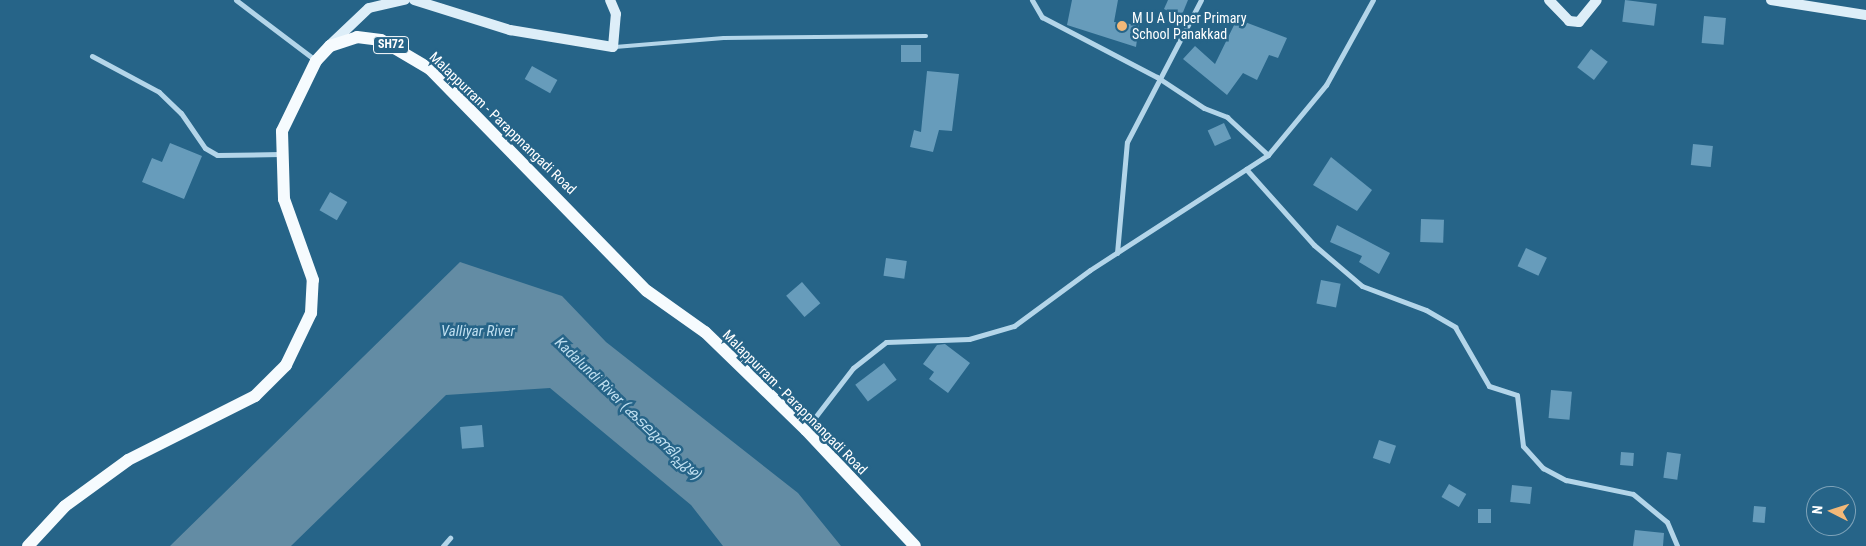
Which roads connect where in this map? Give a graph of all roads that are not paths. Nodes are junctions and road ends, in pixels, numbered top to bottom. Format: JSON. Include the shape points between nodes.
{"nodes":[{"id":1,"x":236,"y":0,"type":"edge"},
{"id":2,"x":405,"y":0,"type":"edge"},
{"id":3,"x":414,"y":0,"type":"edge"},
{"id":4,"x":610,"y":0,"type":"edge"},
{"id":5,"x":1032,"y":0,"type":"edge"},
{"id":6,"x":1201,"y":0,"type":"edge"},
{"id":7,"x":1373,"y":0,"type":"edge"},
{"id":8,"x":1549,"y":0,"type":"edge"},
{"id":9,"x":1597,"y":0,"type":"edge"},
{"id":10,"x":1771,"y":0,"type":"edge"},
{"id":11,"x":1866,"y":15,"type":"edge"},
{"id":12,"x":926,"y":36,"type":"dead end"},
{"id":13,"x":330,"y":46,"type":"junction"},
{"id":14,"x":613,"y":47,"type":"junction"},
{"id":15,"x":92,"y":56,"type":"dead end"},
{"id":16,"x":316,"y":62,"type":"junction"},
{"id":17,"x":1157,"y":77,"type":"junction"},
{"id":18,"x":281,"y":154,"type":"junction"},
{"id":19,"x":1268,"y":155,"type":"junction"},
{"id":20,"x":1246,"y":169,"type":"junction"},
{"id":21,"x":1117,"y":253,"type":"junction"},
{"id":22,"x":806,"y":430,"type":"junction"},
{"id":23,"x":450,"y":538,"type":"dead end"},
{"id":24,"x":28,"y":546,"type":"edge"},
{"id":25,"x":443,"y":546,"type":"edge"},
{"id":26,"x":915,"y":546,"type":"edge"},
{"id":27,"x":1677,"y":546,"type":"edge"}],
"edges":[{"from":1,"to":16,"type":"street"},
{"from":2,"to":13,"type":"main road","via":[[369,8]]},
{"from":3,"to":14,"type":"main road","via":[[510,30]]},
{"from":4,"to":14,"type":"main road","via":[[616,14]]},
{"from":5,"to":17,"type":"street","via":[[1042,17]]},
{"from":6,"to":17,"type":"street"},
{"from":7,"to":19,"type":"street","via":[[1326,85]]},
{"from":8,"to":9,"type":"main road","via":[[1568,21],[1579,22]]},
{"from":10,"to":11,"type":"main road"},
{"from":12,"to":14,"type":"lane","via":[[724,38]]},
{"from":13,"to":16,"type":"main road"},
{"from":13,"to":22,"type":"main road","name":"Malappurram - Parappnangadi Road","number":"SH72","via":[[358,37],[381,40],[430,69],[647,290],[705,332]]},
{"from":15,"to":18,"type":"street","via":[[159,92],[181,113],[205,148],[217,155]]},
{"from":16,"to":18,"type":"main road","via":[[282,131]]},
{"from":17,"to":19,"type":"street","via":[[1204,108],[1227,117]]},
{"from":17,"to":21,"type":"street","via":[[1127,142]]},
{"from":18,"to":24,"type":"main road","via":[[284,199],[313,280],[311,313],[286,365],[254,396],[128,460],[65,506]]},
{"from":19,"to":20,"type":"street"},
{"from":20,"to":21,"type":"street"},
{"from":20,"to":27,"type":"street","via":[[1314,245],[1362,286],[1426,310],[1455,327],[1489,386],[1517,395],[1523,446],[1543,468],[1566,480],[1633,494],[1667,522]]},
{"from":21,"to":22,"type":"street","via":[[1014,326],[969,339],[886,342],[853,368]]},
{"from":22,"to":26,"type":"main road","name":"Malappurram - Parappnangadi Road","number":"SH72"},
{"from":23,"to":25,"type":"street"}]}
